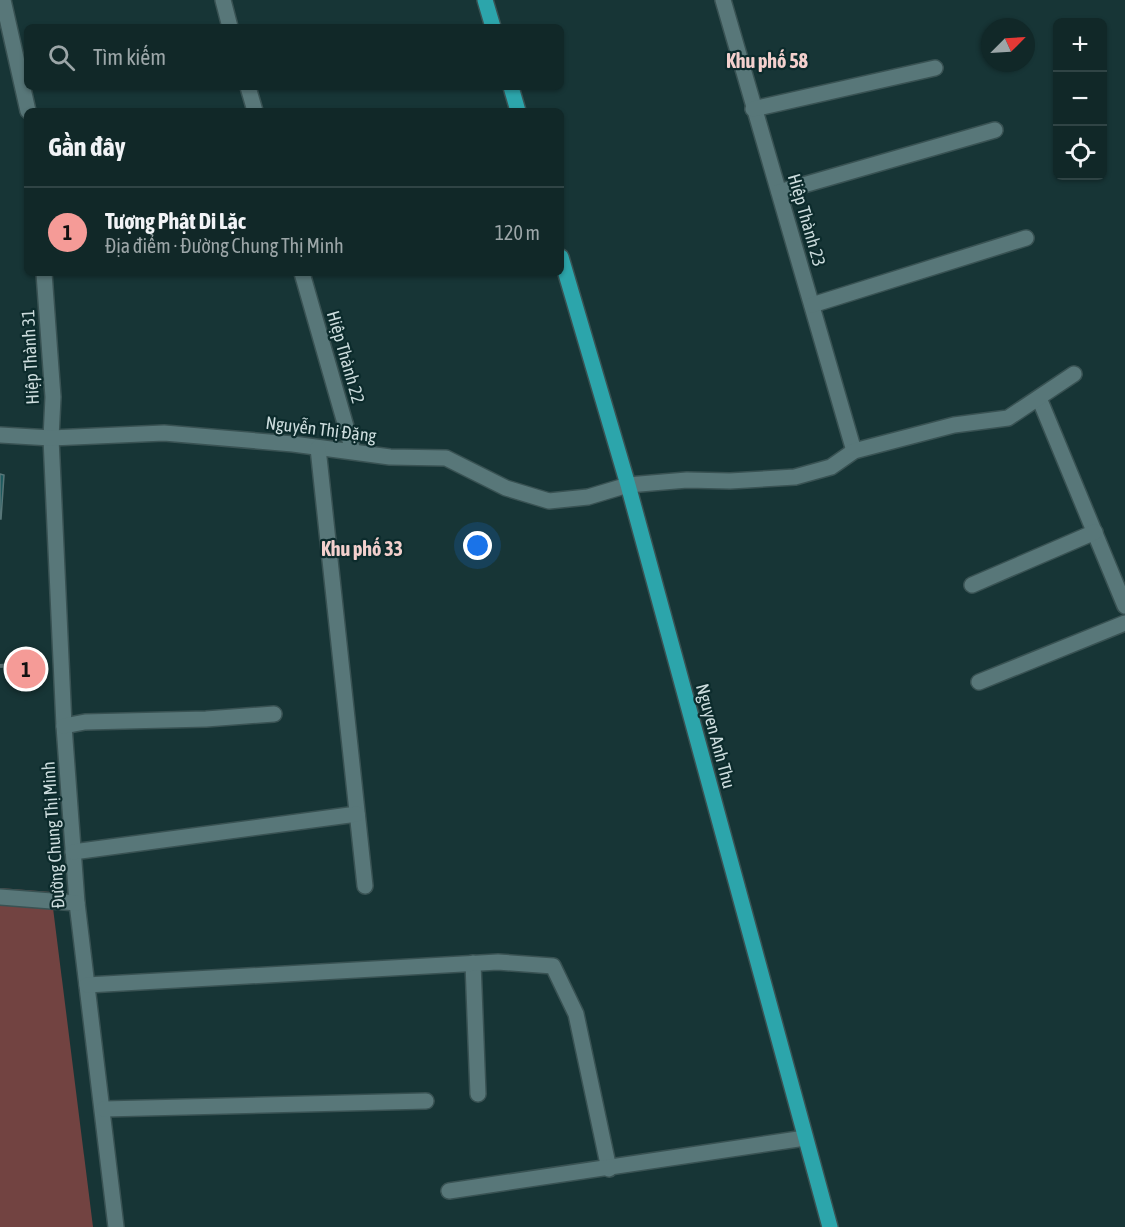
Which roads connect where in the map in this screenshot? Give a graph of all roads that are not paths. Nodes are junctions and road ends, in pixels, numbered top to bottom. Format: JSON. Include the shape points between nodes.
{"nodes":[{"id":1,"x":223,"y":0,"type":"edge"},
{"id":2,"x":485,"y":0,"type":"edge"},
{"id":3,"x":723,"y":0,"type":"edge"},
{"id":4,"x":3,"y":9,"type":"edge"},
{"id":5,"x":229,"y":24,"type":"edge"},
{"id":6,"x":492,"y":24,"type":"edge"},
{"id":7,"x":935,"y":68,"type":"dead end"},
{"id":8,"x":249,"y":90,"type":"edge"},
{"id":9,"x":512,"y":90,"type":"edge"},
{"id":10,"x":27,"y":108,"type":"edge"},
{"id":11,"x":254,"y":108,"type":"edge"},
{"id":12,"x":517,"y":108,"type":"edge"},
{"id":13,"x":753,"y":109,"type":"junction"},
{"id":14,"x":995,"y":130,"type":"dead end"},
{"id":15,"x":779,"y":192,"type":"junction"},
{"id":16,"x":1026,"y":238,"type":"dead end"},
{"id":17,"x":564,"y":267,"type":"edge"},
{"id":18,"x":44,"y":276,"type":"edge"},
{"id":19,"x":303,"y":276,"type":"edge"},
{"id":20,"x":812,"y":305,"type":"junction"},
{"id":21,"x":1074,"y":374,"type":"dead end"},
{"id":22,"x":1039,"y":398,"type":"junction"},
{"id":23,"x":0,"y":435,"type":"edge"},
{"id":24,"x":51,"y":438,"type":"junction"},
{"id":25,"x":318,"y":448,"type":"junction"},
{"id":26,"x":353,"y":451,"type":"junction"},
{"id":27,"x":854,"y":451,"type":"junction"},
{"id":28,"x":628,"y":485,"type":"junction"},
{"id":29,"x":1095,"y":532,"type":"junction"},
{"id":30,"x":972,"y":585,"type":"dead end"},
{"id":31,"x":1125,"y":606,"type":"edge"},
{"id":32,"x":1125,"y":623,"type":"edge"},
{"id":33,"x":978,"y":682,"type":"dead end"},
{"id":34,"x":274,"y":714,"type":"dead end"},
{"id":35,"x":64,"y":726,"type":"junction"},
{"id":36,"x":357,"y":814,"type":"junction"},
{"id":37,"x":74,"y":852,"type":"junction"},
{"id":38,"x":365,"y":886,"type":"dead end"},
{"id":39,"x":0,"y":897,"type":"edge"},
{"id":40,"x":77,"y":903,"type":"junction"},
{"id":41,"x":473,"y":963,"type":"junction"},
{"id":42,"x":87,"y":985,"type":"junction"},
{"id":43,"x":478,"y":1094,"type":"dead end"},
{"id":44,"x":426,"y":1101,"type":"dead end"},
{"id":45,"x":104,"y":1109,"type":"junction"},
{"id":46,"x":805,"y":1138,"type":"junction"},
{"id":47,"x":609,"y":1169,"type":"junction"},
{"id":48,"x":449,"y":1191,"type":"dead end"},
{"id":49,"x":116,"y":1227,"type":"edge"},
{"id":50,"x":830,"y":1227,"type":"edge"}],
"edges":[{"from":1,"to":5,"type":"street"},
{"from":2,"to":6,"type":"main road"},
{"from":3,"to":13,"type":"street","name":"Hiệp Thành 23"},
{"from":4,"to":10,"type":"street"},
{"from":7,"to":13,"type":"street"},
{"from":8,"to":11,"type":"street"},
{"from":9,"to":12,"type":"main road"},
{"from":13,"to":15,"type":"street","name":"Hiệp Thành 23"},
{"from":14,"to":15,"type":"street"},
{"from":15,"to":20,"type":"street","name":"Hiệp Thành 23"},
{"from":16,"to":20,"type":"street"},
{"from":17,"to":28,"type":"main road","name":"Nguyen Anh Thu"},
{"from":18,"to":24,"type":"street","name":"Hiệp Thành 31","via":[[53,397]]},
{"from":19,"to":26,"type":"street","name":"Hiệp Thành 22"},
{"from":20,"to":27,"type":"street","name":"Hiệp Thành 23"},
{"from":21,"to":22,"type":"street","name":"Nguyễn Thị Đặng"},
{"from":22,"to":27,"type":"street","name":"Nguyễn Thị Đặng","via":[[1008,418],[954,426]]},
{"from":22,"to":29,"type":"street"},
{"from":23,"to":24,"type":"street","name":"Nguyễn Thị Đặng"},
{"from":24,"to":25,"type":"street","name":"Nguyễn Thị Đặng","via":[[164,433]]},
{"from":24,"to":35,"type":"street","name":"Đường Chung Thị Minh"},
{"from":25,"to":26,"type":"street","name":"Nguyễn Thị Đặng"},
{"from":25,"to":36,"type":"street"},
{"from":26,"to":28,"type":"street","name":"Nguyễn Thị Đặng","via":[[390,457],[446,458],[506,488],[549,501],[588,497]]},
{"from":27,"to":28,"type":"street","name":"Nguyễn Thị Đặng","via":[[831,467],[795,477]]},
{"from":28,"to":46,"type":"main road","name":"Nguyen Anh Thu"},
{"from":29,"to":30,"type":"street"},
{"from":29,"to":31,"type":"street"},
{"from":32,"to":33,"type":"street"},
{"from":34,"to":35,"type":"street"},
{"from":35,"to":37,"type":"street","name":"Đường Chung Thị Minh"},
{"from":36,"to":37,"type":"street"},
{"from":36,"to":38,"type":"street"},
{"from":37,"to":40,"type":"street","name":"Đường Chung Thị Minh"},
{"from":39,"to":40,"type":"street"},
{"from":40,"to":42,"type":"street","name":"Đường Chung Thị Minh"},
{"from":41,"to":42,"type":"street"},
{"from":41,"to":43,"type":"street"},
{"from":41,"to":47,"type":"street","via":[[553,966],[576,1014]]},
{"from":42,"to":45,"type":"street","name":"Đường Chung Thị Minh"},
{"from":44,"to":45,"type":"street"},
{"from":45,"to":49,"type":"street","name":"Đường Chung Thị Minh"},
{"from":46,"to":47,"type":"street"},
{"from":46,"to":50,"type":"main road","name":"Nguyen Anh Thu"},
{"from":47,"to":48,"type":"street"}]}
